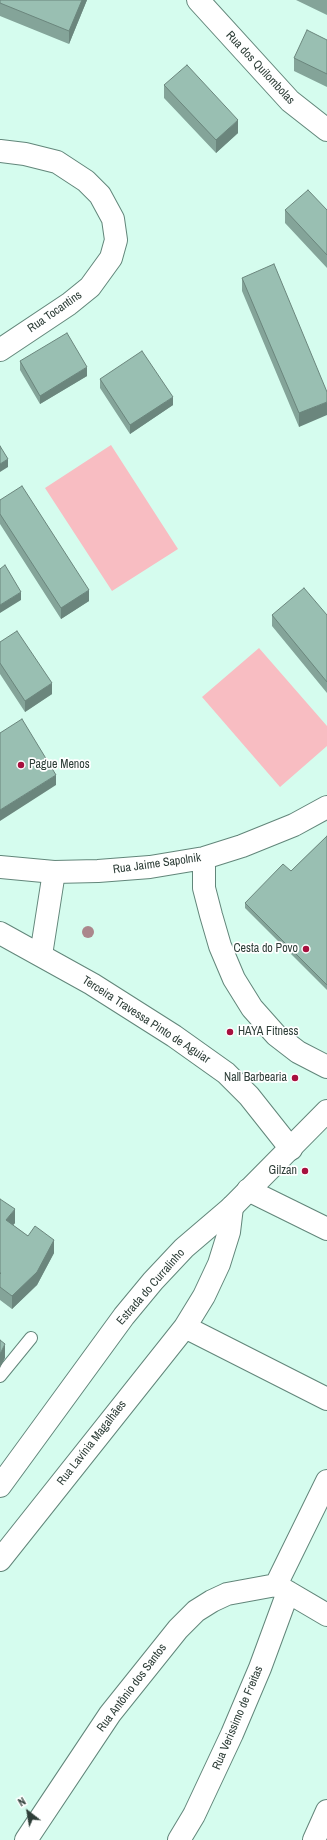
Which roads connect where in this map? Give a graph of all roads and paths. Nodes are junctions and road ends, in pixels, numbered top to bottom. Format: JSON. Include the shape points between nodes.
{"nodes":[{"id":1,"x":198,"y":0,"type":"edge"},
{"id":2,"x":327,"y":130,"type":"edge"},
{"id":3,"x":0,"y":151,"type":"edge"},
{"id":4,"x":0,"y":350,"type":"edge"},
{"id":5,"x":327,"y":807,"type":"edge"},
{"id":6,"x":204,"y":858,"type":"junction"},
{"id":7,"x":0,"y":867,"type":"edge"},
{"id":8,"x":54,"y":872,"type":"junction"},
{"id":9,"x":0,"y":933,"type":"edge"},
{"id":10,"x":41,"y":955,"type":"junction"},
{"id":11,"x":327,"y":1067,"type":"edge"},
{"id":12,"x":327,"y":1111,"type":"edge"},
{"id":13,"x":291,"y":1149,"type":"junction"},
{"id":14,"x":248,"y":1190,"type":"junction"},
{"id":15,"x":232,"y":1207,"type":"junction"},
{"id":16,"x":327,"y":1229,"type":"edge"},
{"id":17,"x":185,"y":1327,"type":"junction"},
{"id":18,"x":31,"y":1338,"type":"dead end"},
{"id":19,"x":0,"y":1376,"type":"edge"},
{"id":20,"x":327,"y":1399,"type":"edge"},
{"id":21,"x":327,"y":1481,"type":"edge"},
{"id":22,"x":0,"y":1486,"type":"edge"},
{"id":23,"x":0,"y":1560,"type":"edge"},
{"id":24,"x":282,"y":1589,"type":"junction"},
{"id":25,"x":327,"y":1615,"type":"edge"},
{"id":26,"x":327,"y":1811,"type":"edge"},
{"id":27,"x":26,"y":1840,"type":"edge"},
{"id":28,"x":179,"y":1840,"type":"edge"},
{"id":29,"x":314,"y":1840,"type":"edge"}],
"edges":[{"from":1,"to":2,"type":"street","name":"Rua dos Quilombolas","via":[[290,101]]},
{"from":3,"to":4,"type":"street","name":"Rua Tocantins","via":[[57,162],[86,181],[100,195],[113,218],[116,240],[111,258],[90,287]]},
{"from":5,"to":6,"type":"street","name":"Rua Jaime Sapolnik","via":[[294,825]]},
{"from":6,"to":8,"type":"street","name":"Rua Jaime Sapolnik","via":[[150,867]]},
{"from":6,"to":11,"type":"street","via":[[204,888],[220,946],[234,979],[252,1008],[276,1035],[298,1052]]},
{"from":7,"to":8,"type":"street","name":"Rua Jaime Sapolnik"},
{"from":8,"to":10,"type":"street"},
{"from":9,"to":10,"type":"street"},
{"from":10,"to":13,"type":"street","name":"Terceira Travessa Pinto de Aguiar","via":[[138,1013],[226,1073],[249,1096]]},
{"from":12,"to":13,"type":"street","name":"Estrada do Curralinho"},
{"from":13,"to":14,"type":"street","name":"Estrada do Curralinho"},
{"from":14,"to":15,"type":"street","name":"Estrada do Curralinho"},
{"from":14,"to":16,"type":"street"},
{"from":15,"to":17,"type":"street","name":"Rua Lavínia Magalhães","via":[[229,1232],[219,1264]]},
{"from":15,"to":22,"type":"street","name":"Estrada do Curralinho","via":[[184,1248],[153,1281],[124,1316]]},
{"from":17,"to":20,"type":"street"},
{"from":17,"to":23,"type":"street","name":"Rua Lavínia Magalhães"},
{"from":18,"to":19,"type":"lane"},
{"from":21,"to":24,"type":"street","name":"Rua Verissimo de Freitas"},
{"from":24,"to":25,"type":"street"},
{"from":24,"to":27,"type":"street","name":"Rua Antônio dos Santos","via":[[227,1594],[196,1611],[178,1629],[110,1714]]},
{"from":24,"to":28,"type":"street","name":"Rua Verissimo de Freitas","via":[[260,1668],[194,1815]]},
{"from":26,"to":29,"type":"street"}]}
